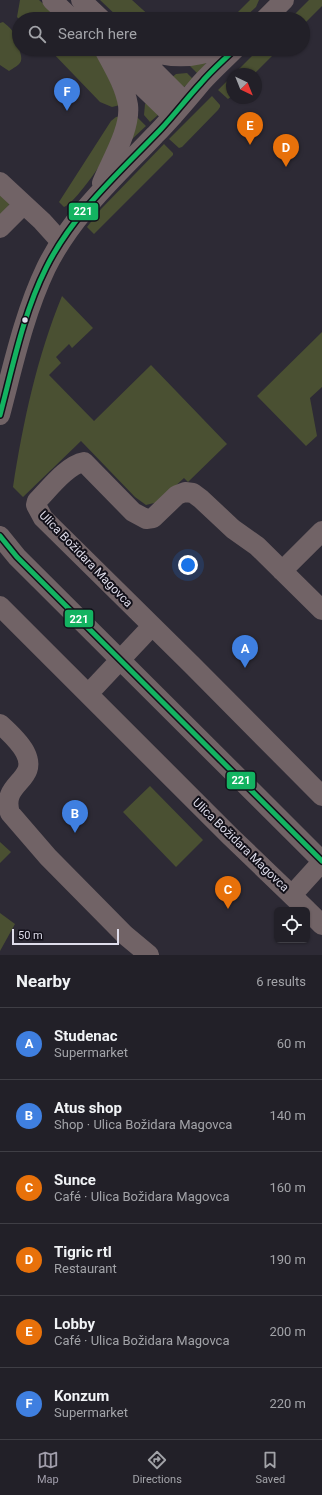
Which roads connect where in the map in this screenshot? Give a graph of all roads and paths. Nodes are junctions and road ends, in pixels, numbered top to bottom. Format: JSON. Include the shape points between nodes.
{"nodes":[{"id":1,"x":52,"y":0,"type":"edge"},
{"id":2,"x":80,"y":0,"type":"edge"},
{"id":3,"x":284,"y":0,"type":"edge"},
{"id":4,"x":65,"y":12,"type":"edge"},
{"id":5,"x":93,"y":12,"type":"edge"},
{"id":6,"x":272,"y":12,"type":"edge"},
{"id":7,"x":107,"y":56,"type":"edge"},
{"id":8,"x":110,"y":56,"type":"edge"},
{"id":9,"x":137,"y":56,"type":"edge"},
{"id":10,"x":172,"y":56,"type":"edge"},
{"id":11,"x":198,"y":56,"type":"edge"},
{"id":12,"x":229,"y":56,"type":"edge"},
{"id":13,"x":179,"y":109,"type":"junction"},
{"id":14,"x":0,"y":182,"type":"edge"},
{"id":15,"x":97,"y":195,"type":"junction"},
{"id":16,"x":23,"y":205,"type":"junction"},
{"id":17,"x":0,"y":228,"type":"edge"},
{"id":18,"x":61,"y":242,"type":"junction"},
{"id":19,"x":0,"y":415,"type":"edge"},
{"id":20,"x":322,"y":531,"type":"edge"},
{"id":21,"x":0,"y":536,"type":"edge"},
{"id":22,"x":282,"y":571,"type":"junction"},
{"id":23,"x":0,"y":606,"type":"edge"},
{"id":24,"x":322,"y":610,"type":"edge"},
{"id":25,"x":152,"y":626,"type":"junction"},
{"id":26,"x":121,"y":660,"type":"junction"},
{"id":27,"x":89,"y":693,"type":"junction"},
{"id":28,"x":0,"y":724,"type":"edge"},
{"id":29,"x":322,"y":796,"type":"edge"},
{"id":30,"x":322,"y":862,"type":"edge"},
{"id":31,"x":292,"y":895,"type":"junction"},
{"id":32,"x":304,"y":907,"type":"edge"},
{"id":33,"x":310,"y":913,"type":"edge"},
{"id":34,"x":322,"y":926,"type":"edge"},
{"id":35,"x":149,"y":955,"type":"edge"}],
"edges":[{"from":1,"to":4,"type":"street"},
{"from":2,"to":5,"type":"street"},
{"from":3,"to":6,"type":"street"},
{"from":7,"to":15,"type":"street","via":[[122,85],[128,111],[124,134]]},
{"from":8,"to":13,"type":"street","via":[[147,90]]},
{"from":9,"to":13,"type":"street"},
{"from":10,"to":11,"type":"street"},
{"from":12,"to":13,"type":"street"},
{"from":13,"to":15,"type":"street"},
{"from":14,"to":16,"type":"street"},
{"from":15,"to":18,"type":"street","via":[[82,211]]},
{"from":16,"to":17,"type":"street"},
{"from":16,"to":18,"type":"street"},
{"from":18,"to":19,"type":"street","via":[[46,268],[31,304]]},
{"from":20,"to":22,"type":"street"},
{"from":21,"to":26,"type":"street","name":"Ulica Božidara Magovca"},
{"from":22,"to":24,"type":"street","name":"Ulica Božidara Magovca"},
{"from":22,"to":25,"type":"street","name":"Ulica Božidara Magovca","via":[[257,546],[233,529],[193,493],[177,495],[153,518],[146,519],[133,512],[84,462],[78,463],[37,501],[39,512]]},
{"from":23,"to":27,"type":"street","name":"Ulica Božidara Magovca"},
{"from":25,"to":26,"type":"street"},
{"from":25,"to":29,"type":"street","name":"Ulica Božidara Magovca"},
{"from":26,"to":27,"type":"street"},
{"from":26,"to":30,"type":"street","name":"Ulica Božidara Magovca"},
{"from":27,"to":31,"type":"street","name":"Ulica Božidara Magovca"},
{"from":28,"to":35,"type":"street","via":[[22,746],[28,762],[25,773],[5,799],[10,813],[48,858],[125,935]]},
{"from":30,"to":31,"type":"street","name":"Ulica Božidara Magovca"},
{"from":31,"to":32,"type":"street","name":"Ulica Božidara Magovca"},
{"from":33,"to":34,"type":"street","name":"Ulica Božidara Magovca"}]}
